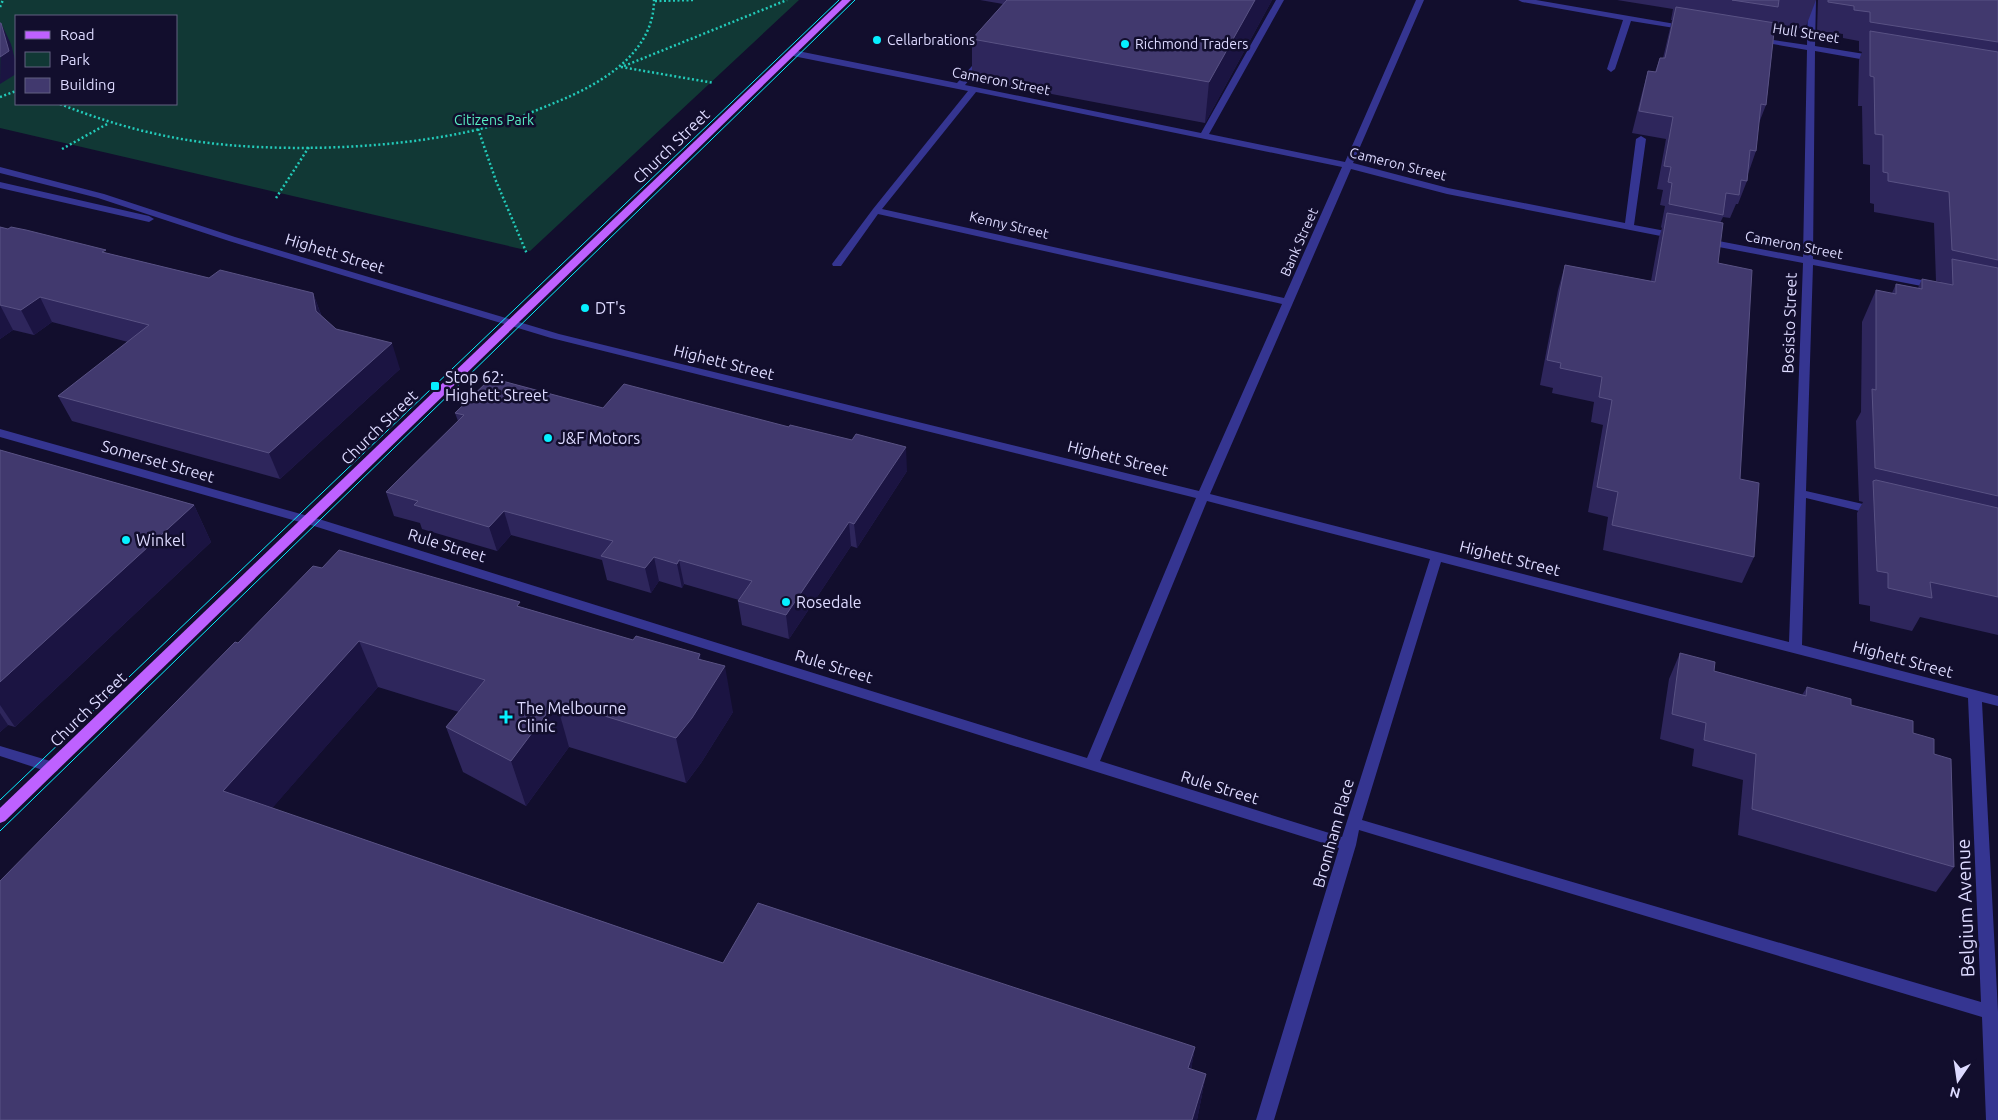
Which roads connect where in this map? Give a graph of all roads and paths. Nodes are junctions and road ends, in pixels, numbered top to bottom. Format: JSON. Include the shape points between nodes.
{"nodes":[{"id":1,"x":3,"y":0,"type":"edge"},
{"id":2,"x":654,"y":0,"type":"edge"},
{"id":3,"x":694,"y":0,"type":"edge"},
{"id":4,"x":788,"y":0,"type":"edge"},
{"id":5,"x":847,"y":0,"type":"edge"},
{"id":6,"x":1280,"y":0,"type":"edge"},
{"id":7,"x":1420,"y":0,"type":"edge"},
{"id":8,"x":1522,"y":0,"type":"edge"},
{"id":9,"x":1812,"y":0,"type":"edge"},
{"id":10,"x":1565,"y":4,"type":"edge"},
{"id":11,"x":0,"y":7,"type":"edge"},
{"id":12,"x":1628,"y":18,"type":"junction"},
{"id":13,"x":1696,"y":29,"type":"edge"},
{"id":14,"x":1744,"y":37,"type":"edge"},
{"id":15,"x":1810,"y":48,"type":"junction"},
{"id":16,"x":793,"y":53,"type":"junction"},
{"id":17,"x":986,"y":56,"type":"edge"},
{"id":18,"x":1885,"y":60,"type":"edge"},
{"id":19,"x":621,"y":67,"type":"junction"},
{"id":20,"x":1612,"y":69,"type":"dead end"},
{"id":21,"x":714,"y":83,"type":"dead end"},
{"id":22,"x":960,"y":86,"type":"junction"},
{"id":23,"x":974,"y":90,"type":"junction"},
{"id":24,"x":15,"y":91,"type":"edge"},
{"id":25,"x":0,"y":97,"type":"edge"},
{"id":26,"x":63,"y":105,"type":"edge"},
{"id":27,"x":109,"y":123,"type":"junction"},
{"id":28,"x":478,"y":129,"type":"junction"},
{"id":29,"x":1204,"y":136,"type":"junction"},
{"id":30,"x":1641,"y":139,"type":"dead end"},
{"id":31,"x":309,"y":147,"type":"junction"},
{"id":32,"x":62,"y":149,"type":"dead end"},
{"id":33,"x":1348,"y":165,"type":"junction"},
{"id":34,"x":0,"y":170,"type":"edge"},
{"id":35,"x":0,"y":185,"type":"edge"},
{"id":36,"x":276,"y":198,"type":"dead end"},
{"id":37,"x":876,"y":211,"type":"junction"},
{"id":38,"x":1629,"y":226,"type":"junction"},
{"id":39,"x":232,"y":239,"type":"junction"},
{"id":40,"x":527,"y":254,"type":"dead end"},
{"id":41,"x":1808,"y":262,"type":"junction"},
{"id":42,"x":837,"y":264,"type":"dead end"},
{"id":43,"x":1951,"y":289,"type":"edge"},
{"id":44,"x":1288,"y":302,"type":"junction"},
{"id":45,"x":512,"y":323,"type":"junction"},
{"id":46,"x":0,"y":433,"type":"edge"},
{"id":47,"x":1800,"y":494,"type":"junction"},
{"id":48,"x":1203,"y":496,"type":"junction"},
{"id":49,"x":1884,"y":512,"type":"edge"},
{"id":50,"x":308,"y":520,"type":"junction"},
{"id":51,"x":1438,"y":556,"type":"junction"},
{"id":52,"x":1795,"y":647,"type":"junction"},
{"id":53,"x":1975,"y":695,"type":"junction"},
{"id":54,"x":1998,"y":701,"type":"edge"},
{"id":55,"x":0,"y":751,"type":"edge"},
{"id":56,"x":1091,"y":764,"type":"junction"},
{"id":57,"x":52,"y":767,"type":"junction"},
{"id":58,"x":0,"y":817,"type":"edge"},
{"id":59,"x":1354,"y":823,"type":"junction"},
{"id":60,"x":1349,"y":845,"type":"junction"},
{"id":61,"x":1989,"y":1012,"type":"junction"},
{"id":62,"x":1264,"y":1120,"type":"edge"},
{"id":63,"x":1995,"y":1120,"type":"edge"}],
"edges":[{"from":1,"to":11,"type":"path"},
{"from":2,"to":3,"type":"path"},
{"from":2,"to":19,"type":"path","via":[[653,17],[646,33]]},
{"from":4,"to":19,"type":"path"},
{"from":5,"to":16,"type":"main road","name":"Church Street"},
{"from":6,"to":29,"type":"street"},
{"from":7,"to":33,"type":"street","name":"Bank Street"},
{"from":8,"to":10,"type":"street"},
{"from":9,"to":15,"type":"street","name":"Bosisto Street"},
{"from":10,"to":12,"type":"street"},
{"from":12,"to":13,"type":"street"},
{"from":12,"to":20,"type":"street"},
{"from":14,"to":15,"type":"street","name":"Hull Street"},
{"from":15,"to":18,"type":"street","name":"Hull Street"},
{"from":15,"to":41,"type":"street","name":"Bosisto Street"},
{"from":16,"to":22,"type":"street","name":"Cameron Street"},
{"from":16,"to":45,"type":"main road","name":"Church Street"},
{"from":17,"to":22,"type":"street"},
{"from":19,"to":21,"type":"path"},
{"from":19,"to":28,"type":"path","via":[[583,91]]},
{"from":22,"to":23,"type":"street","name":"Cameron Street"},
{"from":23,"to":29,"type":"street","name":"Cameron Street"},
{"from":23,"to":37,"type":"street"},
{"from":24,"to":25,"type":"path"},
{"from":26,"to":27,"type":"path"},
{"from":27,"to":31,"type":"path","via":[[195,141]]},
{"from":27,"to":32,"type":"path"},
{"from":28,"to":31,"type":"path"},
{"from":28,"to":40,"type":"path"},
{"from":29,"to":33,"type":"street","name":"Cameron Street"},
{"from":30,"to":38,"type":"street"},
{"from":31,"to":36,"type":"path"},
{"from":33,"to":38,"type":"street","name":"Cameron Street","via":[[1447,191]]},
{"from":33,"to":44,"type":"street","name":"Bank Street"},
{"from":34,"to":39,"type":"street","name":"Highett Street","via":[[101,196]]},
{"from":35,"to":39,"type":"street","name":"Highett Street"},
{"from":37,"to":42,"type":"street"},
{"from":37,"to":44,"type":"street","name":"Kenny Street"},
{"from":38,"to":41,"type":"street","name":"Cameron Street"},
{"from":39,"to":45,"type":"street","name":"Highett Street"},
{"from":41,"to":43,"type":"street","name":"Cameron Street"},
{"from":41,"to":47,"type":"street","name":"Bosisto Street"},
{"from":44,"to":48,"type":"street","name":"Bank Street"},
{"from":45,"to":48,"type":"street","name":"Highett Street","via":[[612,351]]},
{"from":45,"to":50,"type":"main road","name":"Church Street"},
{"from":46,"to":50,"type":"street","name":"Somerset Street"},
{"from":47,"to":49,"type":"street"},
{"from":47,"to":52,"type":"street","name":"Bosisto Street"},
{"from":48,"to":51,"type":"street","name":"Highett Street"},
{"from":48,"to":56,"type":"street","name":"Bank Street"},
{"from":50,"to":56,"type":"street","name":"Rule Street"},
{"from":50,"to":57,"type":"main road","name":"Church Street"},
{"from":51,"to":52,"type":"street","name":"Highett Street"},
{"from":51,"to":59,"type":"street","name":"Bromham Place"},
{"from":52,"to":53,"type":"street","name":"Highett Street"},
{"from":53,"to":54,"type":"street","name":"Highett Street"},
{"from":53,"to":61,"type":"street","name":"Belgium Avenue"},
{"from":55,"to":57,"type":"street"},
{"from":56,"to":60,"type":"street","name":"Rule Street"},
{"from":57,"to":58,"type":"main road","name":"Church Street"},
{"from":59,"to":60,"type":"street","name":"Bromham Place"},
{"from":59,"to":61,"type":"street"},
{"from":60,"to":62,"type":"street","name":"Bromham Place"},
{"from":61,"to":63,"type":"street","name":"Belgium Avenue"}]}
